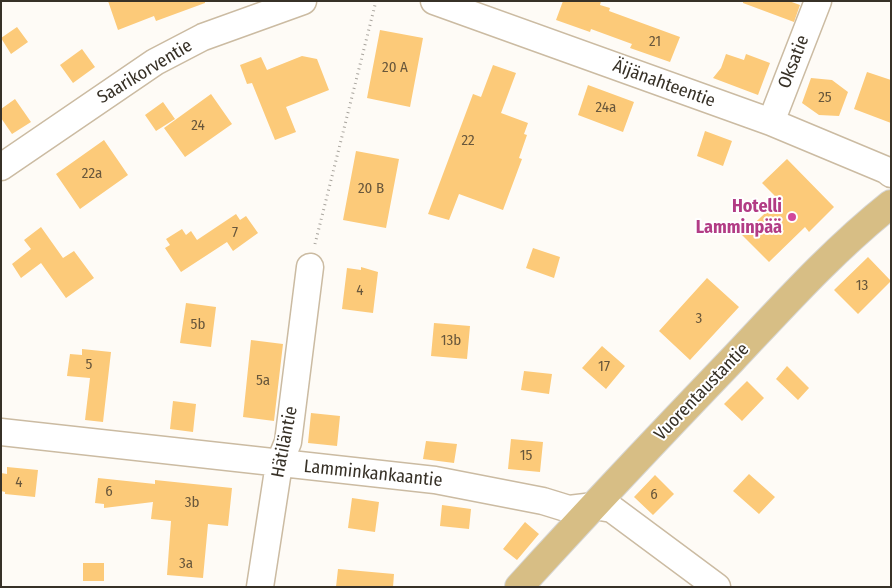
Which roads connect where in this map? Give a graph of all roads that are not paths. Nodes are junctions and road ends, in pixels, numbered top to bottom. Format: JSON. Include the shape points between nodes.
{"nodes":[{"id":1,"x":303,"y":1,"type":"edge"},
{"id":2,"x":434,"y":1,"type":"edge"},
{"id":3,"x":818,"y":1,"type":"edge"},
{"id":4,"x":771,"y":122,"type":"junction"},
{"id":5,"x":1,"y":168,"type":"edge"},
{"id":6,"x":891,"y":174,"type":"edge"},
{"id":7,"x":891,"y":204,"type":"edge"},
{"id":8,"x":310,"y":267,"type":"road end"},
{"id":9,"x":1,"y":432,"type":"edge"},
{"id":10,"x":279,"y":464,"type":"junction"},
{"id":11,"x":594,"y":506,"type":"junction"},
{"id":12,"x":260,"y":587,"type":"edge"},
{"id":13,"x":519,"y":587,"type":"edge"},
{"id":14,"x":717,"y":587,"type":"edge"}],
"edges":[{"from":1,"to":5,"type":"street","name":"Saarikorventie","via":[[203,37],[155,62]]},
{"from":2,"to":4,"type":"street","name":"Äijänahteentie"},
{"from":3,"to":4,"type":"street","name":"Oksatie"},
{"from":4,"to":6,"type":"street","name":"Äijänahteentie"},
{"from":7,"to":11,"type":"main road","name":"Vuorentaustantie","via":[[841,247]]},
{"from":8,"to":10,"type":"street","name":"Hätiläntie","via":[[288,442]]},
{"from":9,"to":10,"type":"street","name":"Lamminkankaantie"},
{"from":10,"to":11,"type":"street","name":"Lamminkankaantie","via":[[435,480],[543,500],[569,509]]},
{"from":10,"to":12,"type":"street","name":"Hätiläntie"},
{"from":11,"to":13,"type":"main road","name":"Vuorentaustantie"},
{"from":11,"to":14,"type":"street","name":"Lamminkankaantie","via":[[612,509]]}]}
